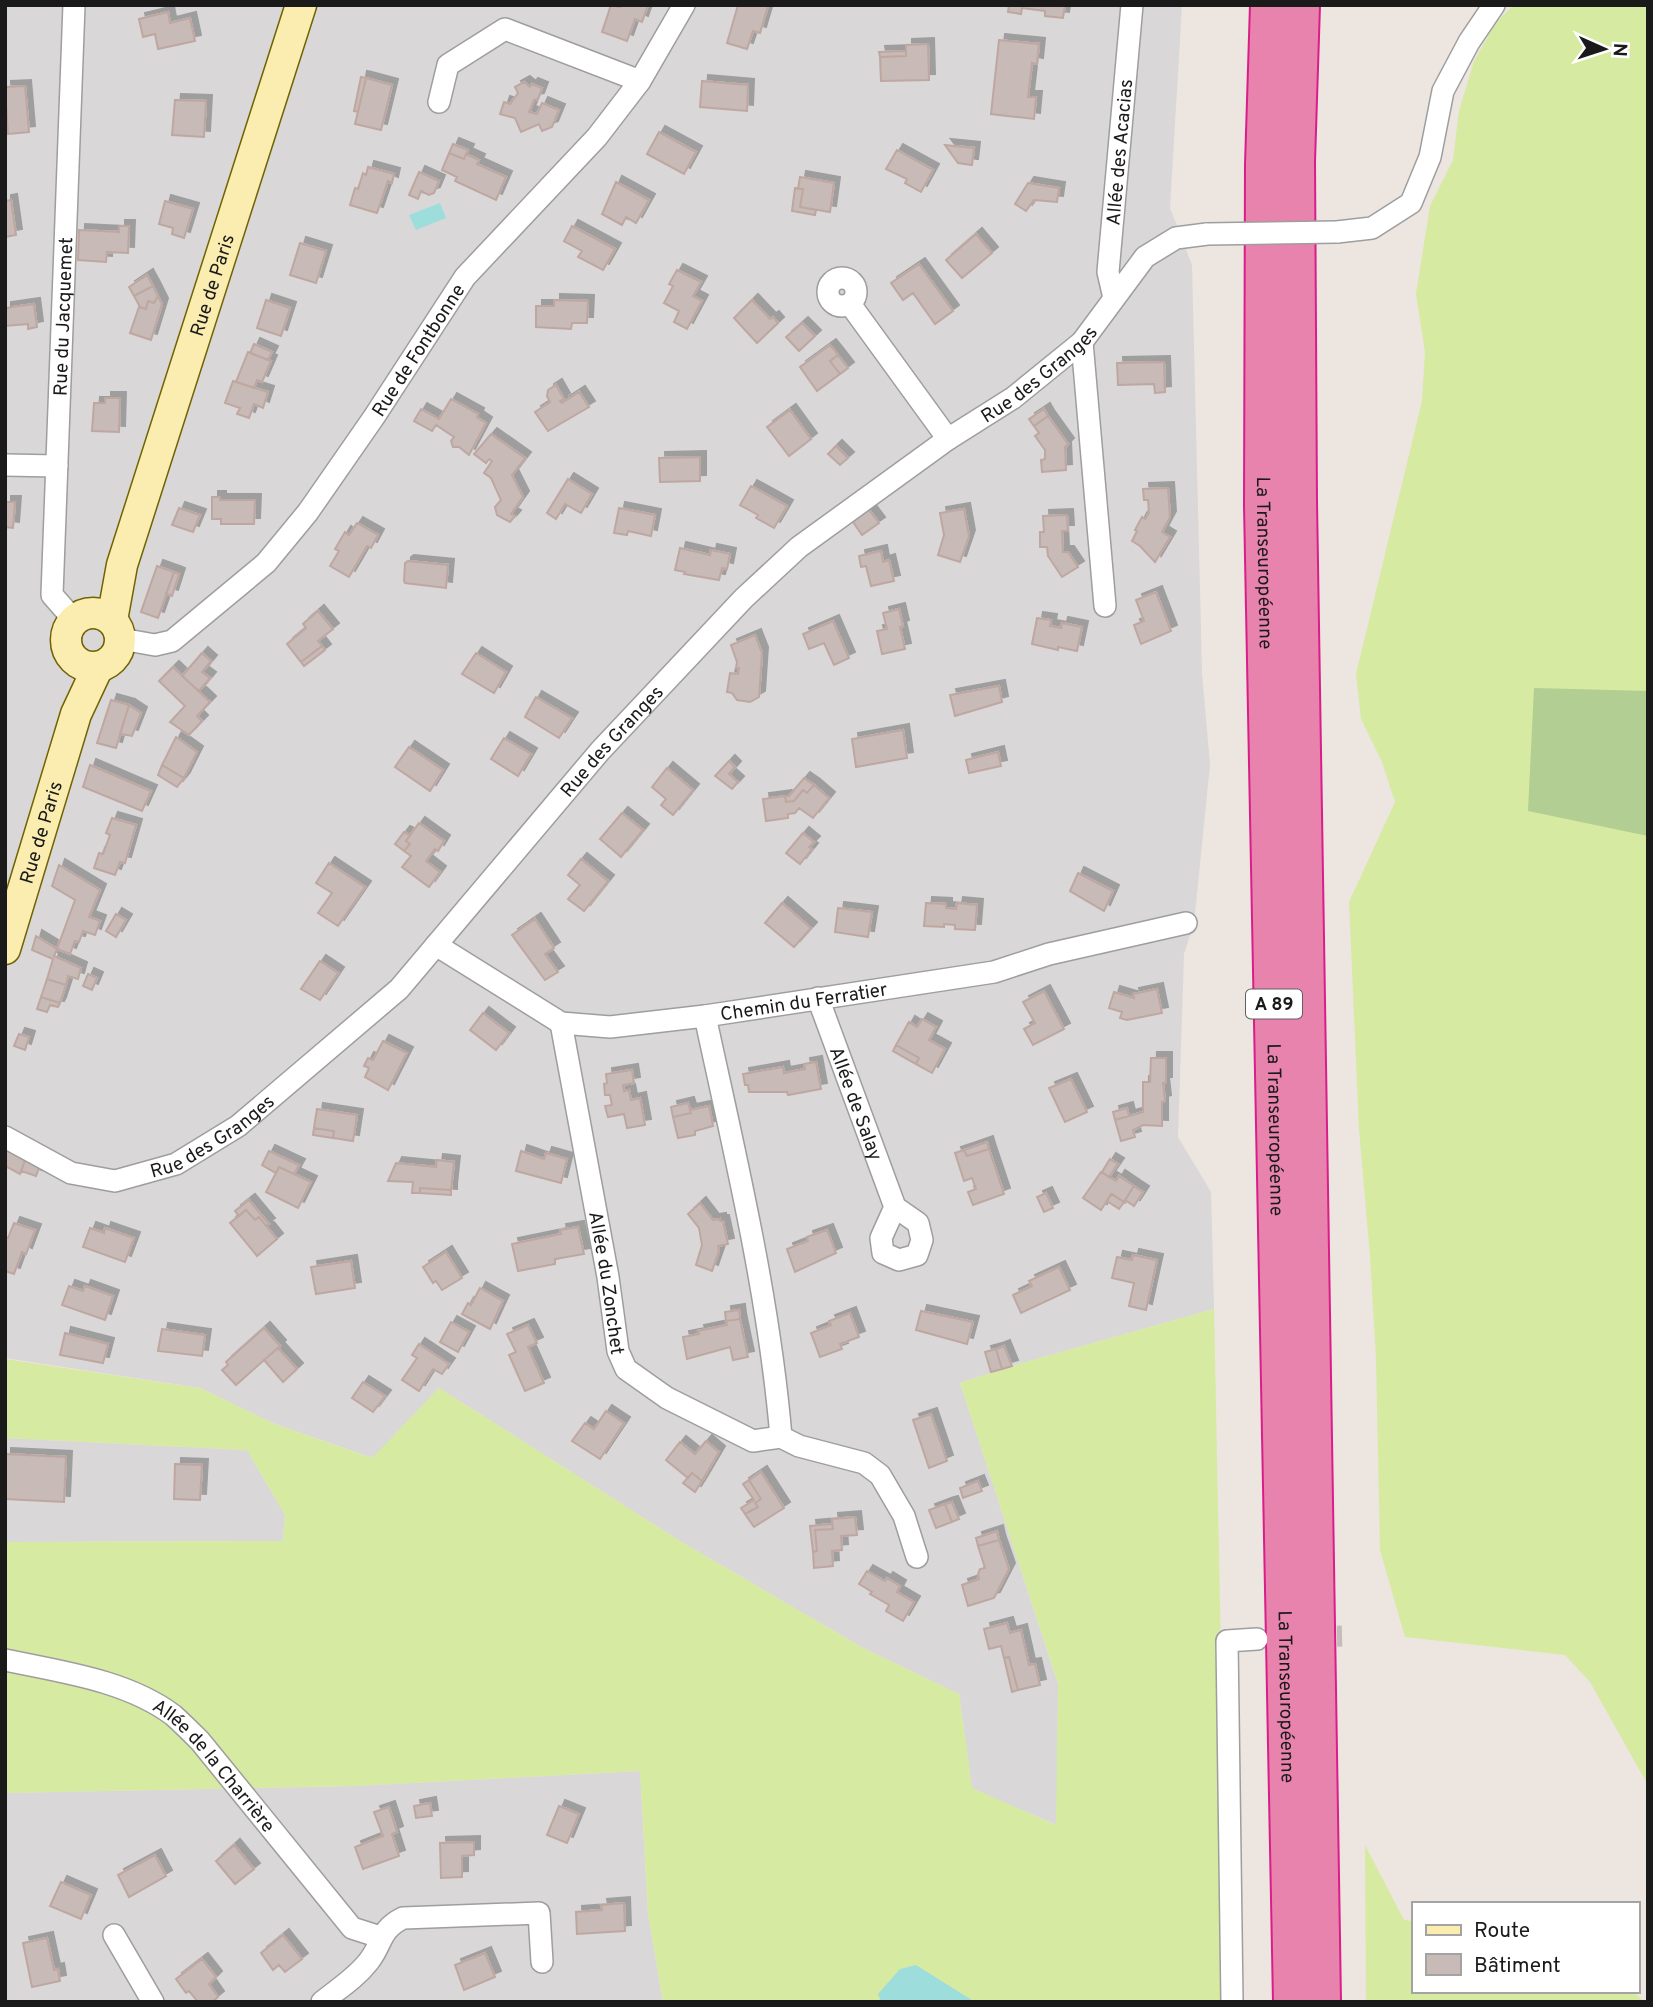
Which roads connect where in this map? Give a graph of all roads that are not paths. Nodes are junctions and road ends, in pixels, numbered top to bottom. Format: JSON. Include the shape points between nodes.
{"nodes":[{"id":1,"x":74,"y":5,"type":"edge"},
{"id":2,"x":301,"y":5,"type":"edge"},
{"id":3,"x":684,"y":5,"type":"edge"},
{"id":4,"x":1132,"y":5,"type":"edge"},
{"id":5,"x":1269,"y":5,"type":"edge"},
{"id":6,"x":1300,"y":5,"type":"edge"},
{"id":7,"x":1494,"y":5,"type":"edge"},
{"id":8,"x":640,"y":81,"type":"junction"},
{"id":9,"x":439,"y":102,"type":"dead end"},
{"id":10,"x":1114,"y":298,"type":"junction"},
{"id":11,"x":850,"y":303,"type":"dead end"},
{"id":12,"x":1082,"y":342,"type":"junction"},
{"id":13,"x":948,"y":439,"type":"junction"},
{"id":14,"x":5,"y":465,"type":"edge"},
{"id":15,"x":57,"y":466,"type":"junction"},
{"id":16,"x":1105,"y":606,"type":"dead end"},
{"id":17,"x":100,"y":623,"type":"junction"},
{"id":18,"x":87,"y":664,"type":"junction"},
{"id":19,"x":1186,"y":923,"type":"dead end"},
{"id":20,"x":436,"y":945,"type":"junction"},
{"id":21,"x":5,"y":949,"type":"edge"},
{"id":22,"x":818,"y":998,"type":"junction"},
{"id":23,"x":705,"y":1016,"type":"junction"},
{"id":24,"x":561,"y":1023,"type":"junction"},
{"id":25,"x":5,"y":1137,"type":"edge"},
{"id":26,"x":895,"y":1207,"type":"dead end"},
{"id":27,"x":781,"y":1437,"type":"junction"},
{"id":28,"x":917,"y":1557,"type":"dead end"},
{"id":29,"x":1256,"y":1639,"type":"dead end"},
{"id":30,"x":5,"y":1660,"type":"edge"},
{"id":31,"x":114,"y":1935,"type":"dead end"},
{"id":32,"x":380,"y":1937,"type":"junction"},
{"id":33,"x":542,"y":1962,"type":"dead end"},
{"id":34,"x":153,"y":2002,"type":"edge"},
{"id":35,"x":322,"y":2002,"type":"edge"},
{"id":36,"x":1232,"y":2002,"type":"edge"},
{"id":37,"x":1293,"y":2002,"type":"edge"},
{"id":38,"x":1321,"y":2002,"type":"edge"}],
"edges":[{"from":1,"to":15,"type":"street","name":"Rue du Jacquemet"},
{"from":2,"to":17,"type":"main road","name":"Rue de Paris"},
{"from":3,"to":8,"type":"street","name":"Rue de Fontbonne"},
{"from":4,"to":10,"type":"street","name":"Allée des Acacias","via":[[1108,272]]},
{"from":5,"to":37,"type":"highway","name":"La Transeuropéenne","number":"A 89","via":[[1264,505]]},
{"from":6,"to":38,"type":"highway","name":"La Transeuropéenne","number":"A 89","via":[[1297,501]]},
{"from":7,"to":10,"type":"street","name":"Rue des Granges","bridge":true,"via":[[1443,91],[1430,157],[1411,204],[1371,228],[1176,238],[1145,257]]},
{"from":8,"to":9,"type":"street","via":[[505,29],[448,65]]},
{"from":8,"to":17,"type":"street","name":"Rue de Fontbonne","via":[[597,137],[465,277],[334,475],[266,563],[172,641],[155,645]]},
{"from":10,"to":12,"type":"street","name":"Rue des Granges"},
{"from":11,"to":13,"type":"street"},
{"from":12,"to":13,"type":"street","name":"Rue des Granges","via":[[1013,398]]},
{"from":12,"to":16,"type":"street"},
{"from":13,"to":20,"type":"street","name":"Rue des Granges","via":[[799,547],[744,598],[600,751]]},
{"from":14,"to":15,"type":"street"},
{"from":15,"to":17,"type":"street","name":"Rue du Jacquemet","via":[[52,594]]},
{"from":17,"to":18,"type":"main road","via":[[118,652],[112,660]]},
{"from":17,"to":18,"type":"main road","via":[[69,626],[68,652]]},
{"from":18,"to":21,"type":"main road","name":"Rue de Paris"},
{"from":19,"to":22,"type":"street","name":"Chemin du Ferratier","via":[[1049,954],[994,972]]},
{"from":20,"to":24,"type":"street","name":"Chemin du Ferratier"},
{"from":20,"to":25,"type":"street","name":"Rue des Granges","via":[[399,989],[238,1126],[176,1164],[115,1181],[71,1172]]},
{"from":22,"to":23,"type":"street","name":"Chemin du Ferratier"},
{"from":22,"to":26,"type":"street","name":"Allée de Salay"},
{"from":23,"to":24,"type":"street","name":"Chemin du Ferratier","via":[[610,1027]]},
{"from":23,"to":27,"type":"street","via":[[776,1375]]},
{"from":24,"to":27,"type":"street","name":"Allée du Zonchet","via":[[618,1351],[625,1369],[667,1398],[753,1441]]},
{"from":27,"to":28,"type":"street","name":"Allée du Zonchet","via":[[864,1463],[880,1475],[904,1516]]},
{"from":29,"to":36,"type":"street","via":[[1227,1641]]},
{"from":30,"to":32,"type":"street","name":"Allée de la Charrière","via":[[107,1684],[172,1715],[200,1741],[352,1928]]},
{"from":31,"to":34,"type":"street"},
{"from":32,"to":33,"type":"street","via":[[403,1918],[539,1913]]},
{"from":32,"to":35,"type":"street","via":[[371,1959],[358,1974]]}]}
